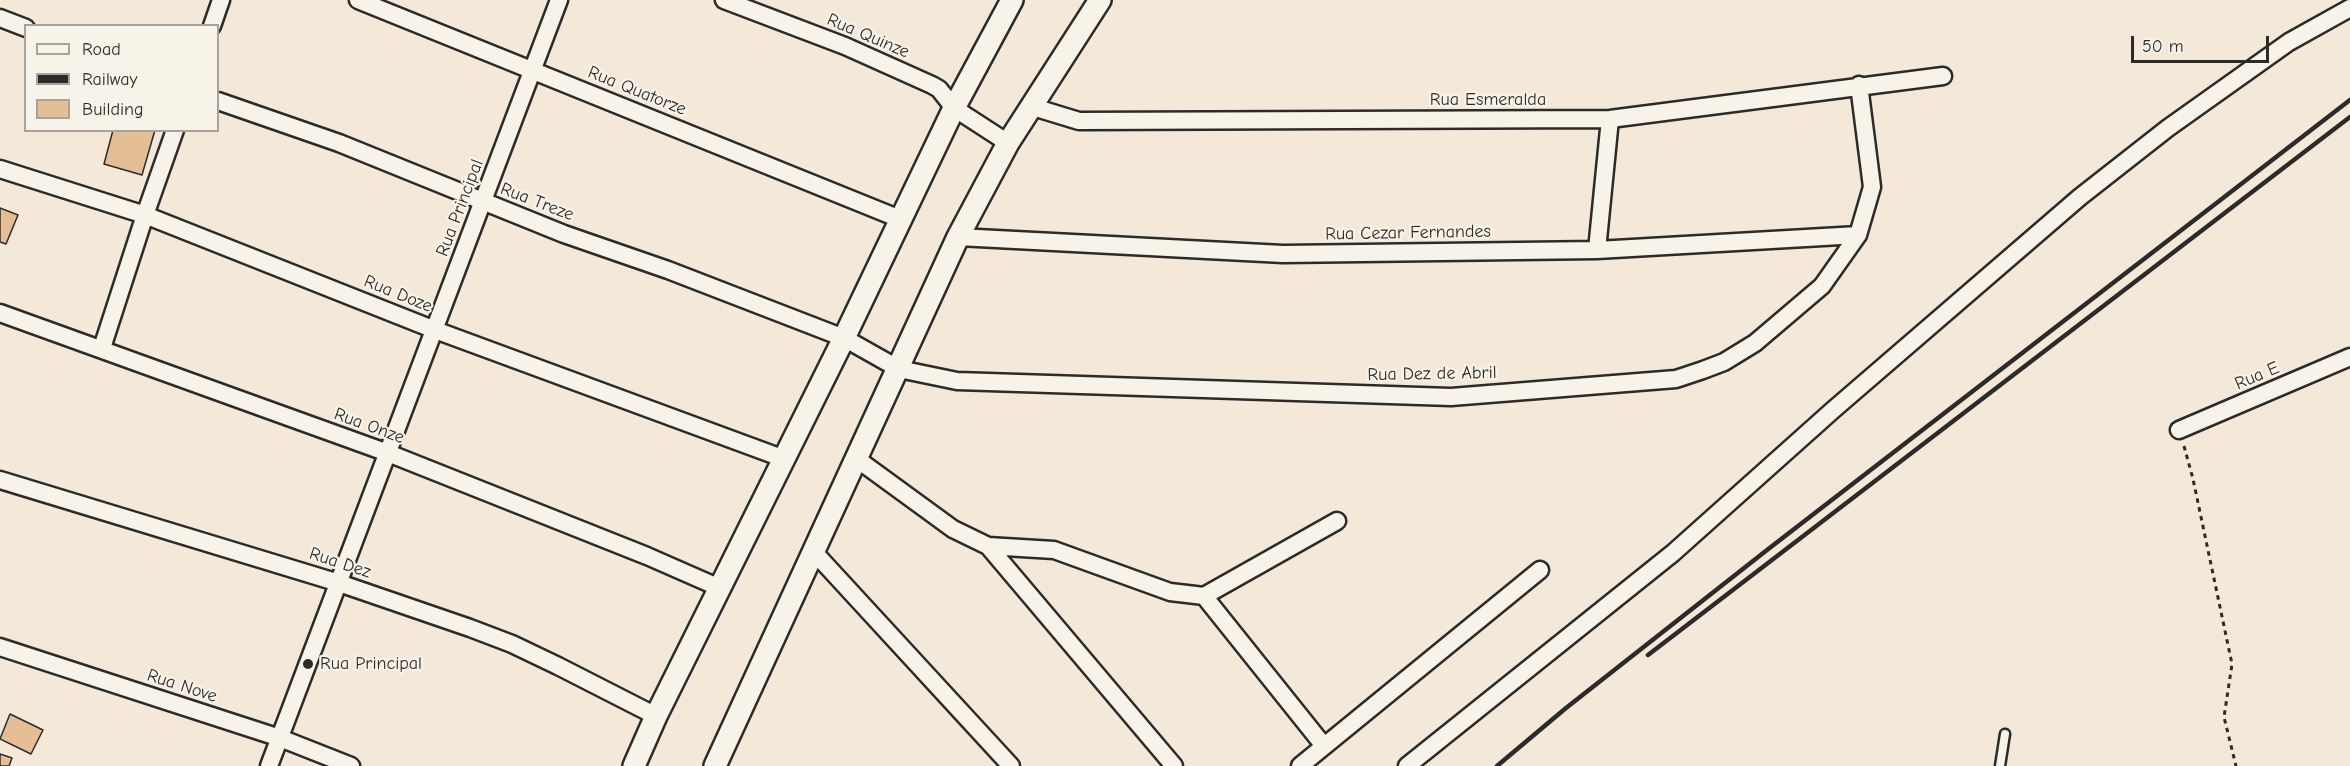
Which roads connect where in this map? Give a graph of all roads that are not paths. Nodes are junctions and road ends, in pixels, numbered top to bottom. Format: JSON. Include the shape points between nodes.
{"nodes":[{"id":1,"x":221,"y":0,"type":"edge"},
{"id":2,"x":358,"y":0,"type":"edge"},
{"id":3,"x":559,"y":0,"type":"edge"},
{"id":4,"x":724,"y":0,"type":"edge"},
{"id":5,"x":1012,"y":0,"type":"edge"},
{"id":6,"x":1100,"y":0,"type":"edge"},
{"id":7,"x":2350,"y":8,"type":"edge"},
{"id":8,"x":0,"y":18,"type":"edge"},
{"id":9,"x":213,"y":24,"type":"edge"},
{"id":10,"x":24,"y":27,"type":"edge"},
{"id":11,"x":532,"y":69,"type":"junction"},
{"id":12,"x":1943,"y":76,"type":"dead end"},
{"id":13,"x":1859,"y":86,"type":"junction"},
{"id":14,"x":219,"y":101,"type":"edge"},
{"id":15,"x":954,"y":108,"type":"junction"},
{"id":16,"x":1033,"y":108,"type":"junction"},
{"id":17,"x":1610,"y":119,"type":"junction"},
{"id":18,"x":174,"y":132,"type":"edge"},
{"id":19,"x":1008,"y":143,"type":"junction"},
{"id":20,"x":0,"y":169,"type":"edge"},
{"id":21,"x":483,"y":201,"type":"junction"},
{"id":22,"x":145,"y":215,"type":"junction"},
{"id":23,"x":900,"y":219,"type":"junction"},
{"id":24,"x":1858,"y":235,"type":"junction"},
{"id":25,"x":958,"y":237,"type":"junction"},
{"id":26,"x":1597,"y":250,"type":"junction"},
{"id":27,"x":0,"y":313,"type":"edge"},
{"id":28,"x":435,"y":330,"type":"junction"},
{"id":29,"x":844,"y":338,"type":"junction"},
{"id":30,"x":102,"y":348,"type":"junction"},
{"id":31,"x":2350,"y":357,"type":"edge"},
{"id":32,"x":899,"y":369,"type":"junction"},
{"id":33,"x":2179,"y":430,"type":"road end"},
{"id":34,"x":388,"y":453,"type":"junction"},
{"id":35,"x":782,"y":458,"type":"junction"},
{"id":36,"x":857,"y":459,"type":"junction"},
{"id":37,"x":0,"y":480,"type":"edge"},
{"id":38,"x":1337,"y":521,"type":"dead end"},
{"id":39,"x":988,"y":546,"type":"junction"},
{"id":40,"x":814,"y":552,"type":"junction"},
{"id":41,"x":1540,"y":570,"type":"dead end"},
{"id":42,"x":339,"y":582,"type":"junction"},
{"id":43,"x":720,"y":588,"type":"junction"},
{"id":44,"x":1204,"y":596,"type":"junction"},
{"id":45,"x":0,"y":647,"type":"edge"},
{"id":46,"x":656,"y":716,"type":"junction"},
{"id":47,"x":2005,"y":734,"type":"dead end"},
{"id":48,"x":280,"y":738,"type":"junction"},
{"id":49,"x":1324,"y":746,"type":"junction"},
{"id":50,"x":269,"y":766,"type":"edge"},
{"id":51,"x":351,"y":766,"type":"edge"},
{"id":52,"x":634,"y":766,"type":"edge"},
{"id":53,"x":715,"y":766,"type":"edge"},
{"id":54,"x":1011,"y":766,"type":"edge"},
{"id":55,"x":1174,"y":766,"type":"edge"},
{"id":56,"x":1300,"y":766,"type":"edge"},
{"id":57,"x":1407,"y":766,"type":"edge"},
{"id":58,"x":2000,"y":766,"type":"edge"}],
"edges":[{"from":1,"to":9,"type":"street"},
{"from":2,"to":11,"type":"street","name":"Rua Quatorze"},
{"from":3,"to":11,"type":"street","name":"Rua Principal"},
{"from":4,"to":15,"type":"street","name":"Rua Quinze","via":[[932,84]]},
{"from":5,"to":15,"type":"street"},
{"from":6,"to":16,"type":"street"},
{"from":7,"to":57,"type":"street","via":[[2289,42],[2168,128],[2080,197],[1673,554]]},
{"from":8,"to":10,"type":"street"},
{"from":11,"to":21,"type":"street","name":"Rua Principal"},
{"from":11,"to":23,"type":"street","name":"Rua Quatorze"},
{"from":12,"to":13,"type":"street","name":"Rua Esmeralda"},
{"from":13,"to":17,"type":"street","name":"Rua Esmeralda"},
{"from":13,"to":24,"type":"street","name":"Rua Dez de Abril","via":[[1872,187]]},
{"from":14,"to":21,"type":"street","name":"Rua Treze","via":[[339,143]]},
{"from":15,"to":19,"type":"street","name":"Rua Quinze"},
{"from":15,"to":23,"type":"street"},
{"from":16,"to":17,"type":"street","name":"Rua Esmeralda","via":[[1079,121]]},
{"from":16,"to":19,"type":"street"},
{"from":17,"to":26,"type":"street"},
{"from":18,"to":22,"type":"street"},
{"from":19,"to":25,"type":"street"},
{"from":20,"to":22,"type":"street","name":"Rua Doze"},
{"from":21,"to":28,"type":"street","name":"Rua Principal"},
{"from":21,"to":29,"type":"street","name":"Rua Treze"},
{"from":22,"to":28,"type":"street","name":"Rua Doze"},
{"from":22,"to":30,"type":"street"},
{"from":23,"to":29,"type":"street"},
{"from":24,"to":26,"type":"street","name":"Rua Cezar Fernandes"},
{"from":24,"to":32,"type":"street","name":"Rua Dez de Abril","via":[[1822,286],[1755,343],[1724,363],[1676,379],[1451,397],[957,381]]},
{"from":25,"to":26,"type":"street","name":"Rua Cezar Fernandes","via":[[1283,254]]},
{"from":25,"to":32,"type":"street"},
{"from":27,"to":30,"type":"street","name":"Rua Onze"},
{"from":28,"to":34,"type":"street","name":"Rua Principal"},
{"from":28,"to":35,"type":"street","name":"Rua Doze"},
{"from":29,"to":32,"type":"street","name":"Rua Dez de Abril"},
{"from":29,"to":35,"type":"street"},
{"from":30,"to":34,"type":"street","name":"Rua Onze"},
{"from":31,"to":33,"type":"street","name":"Rua E"},
{"from":32,"to":36,"type":"street"},
{"from":34,"to":42,"type":"street","name":"Rua Principal"},
{"from":34,"to":43,"type":"street","name":"Rua Onze"},
{"from":35,"to":43,"type":"street"},
{"from":36,"to":39,"type":"street","via":[[953,529]]},
{"from":36,"to":40,"type":"street"},
{"from":37,"to":42,"type":"street","name":"Rua Dez"},
{"from":38,"to":44,"type":"street"},
{"from":39,"to":44,"type":"street","via":[[1054,550],[1170,592]]},
{"from":39,"to":55,"type":"street"},
{"from":40,"to":53,"type":"street"},
{"from":40,"to":54,"type":"street"},
{"from":41,"to":49,"type":"street"},
{"from":42,"to":46,"type":"street","name":"Rua Dez","via":[[512,644]]},
{"from":42,"to":48,"type":"street","name":"Rua Principal"},
{"from":43,"to":46,"type":"street"},
{"from":44,"to":49,"type":"street"},
{"from":45,"to":48,"type":"street","name":"Rua Nove"},
{"from":46,"to":52,"type":"street"},
{"from":47,"to":58,"type":"lane"},
{"from":48,"to":50,"type":"street","name":"Rua Principal"},
{"from":48,"to":51,"type":"street","name":"Rua Nove"},
{"from":49,"to":56,"type":"street"}]}
